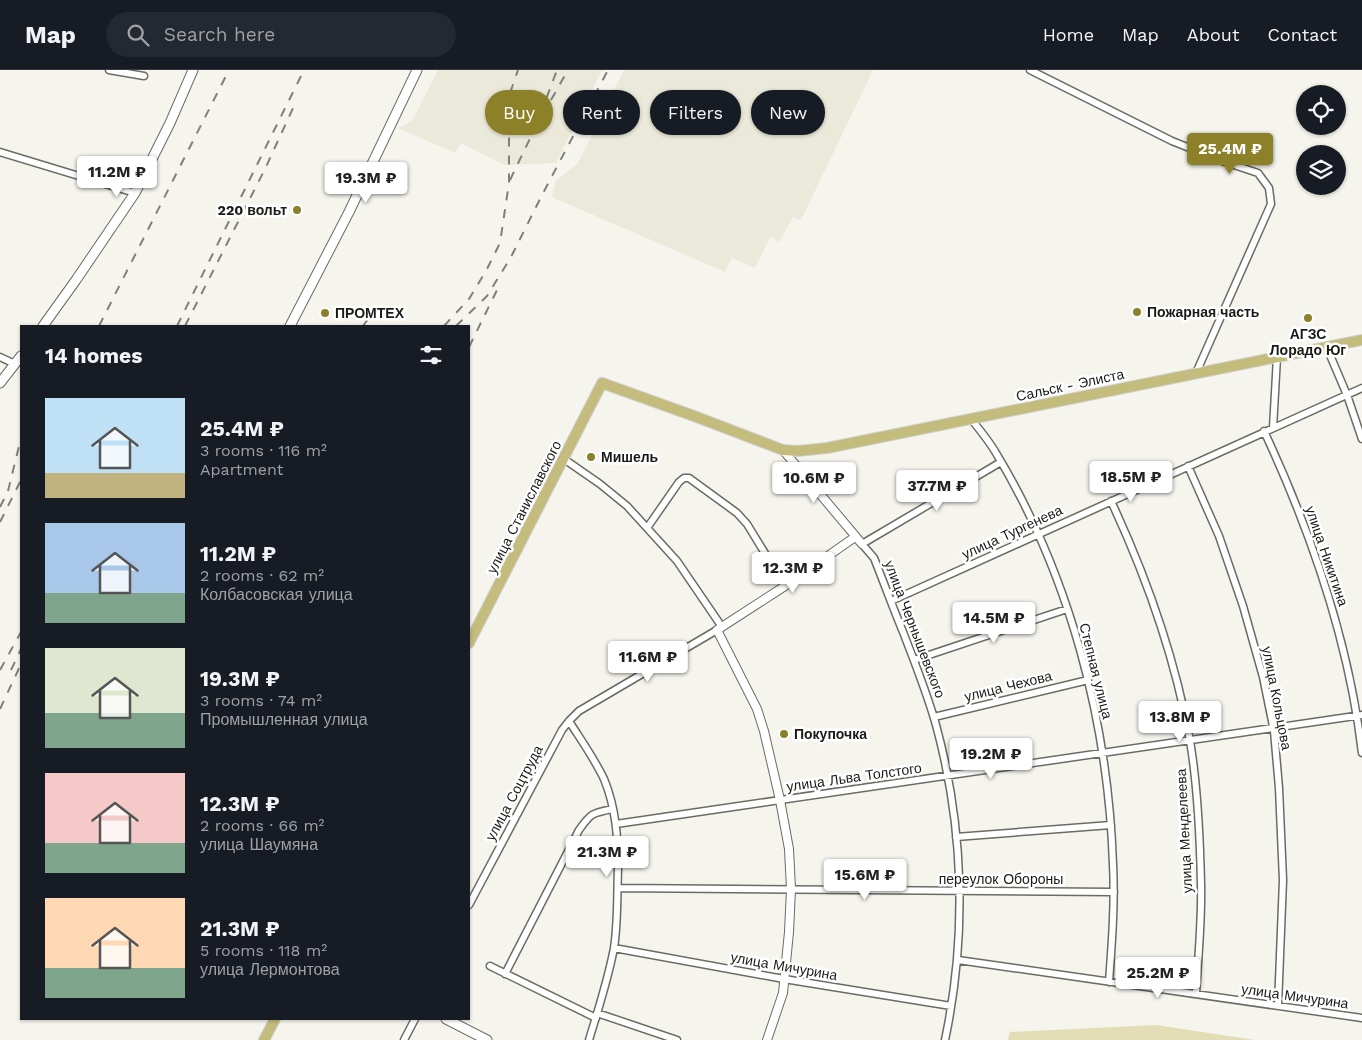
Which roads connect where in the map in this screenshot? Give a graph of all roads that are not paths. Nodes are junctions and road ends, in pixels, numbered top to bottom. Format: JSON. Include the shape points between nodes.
{"nodes":[{"id":1,"x":109,"y":70,"type":"edge"},
{"id":2,"x":193,"y":70,"type":"edge"},
{"id":3,"x":417,"y":70,"type":"edge"},
{"id":4,"x":1030,"y":70,"type":"edge"},
{"id":5,"x":144,"y":76,"type":"dead end"},
{"id":6,"x":0,"y":152,"type":"edge"},
{"id":7,"x":135,"y":192,"type":"junction"},
{"id":8,"x":44,"y":325,"type":"edge"},
{"id":9,"x":291,"y":325,"type":"edge"},
{"id":10,"x":1362,"y":340,"type":"edge"},
{"id":11,"x":1327,"y":348,"type":"junction"},
{"id":12,"x":0,"y":357,"type":"edge"},
{"id":13,"x":20,"y":357,"type":"edge"},
{"id":14,"x":1278,"y":357,"type":"junction"},
{"id":15,"x":15,"y":364,"type":"junction"},
{"id":16,"x":1196,"y":373,"type":"junction"},
{"id":17,"x":0,"y":383,"type":"edge"},
{"id":18,"x":602,"y":383,"type":"joint"},
{"id":19,"x":1362,"y":388,"type":"edge"},
{"id":20,"x":1347,"y":395,"type":"junction"},
{"id":21,"x":972,"y":419,"type":"junction"},
{"id":22,"x":1273,"y":428,"type":"junction"},
{"id":23,"x":1264,"y":431,"type":"junction"},
{"id":24,"x":1362,"y":439,"type":"edge"},
{"id":25,"x":783,"y":450,"type":"junction"},
{"id":26,"x":564,"y":459,"type":"junction"},
{"id":27,"x":1001,"y":462,"type":"junction"},
{"id":28,"x":1188,"y":466,"type":"junction"},
{"id":29,"x":1111,"y":501,"type":"junction"},
{"id":30,"x":646,"y":528,"type":"junction"},
{"id":31,"x":1037,"y":534,"type":"junction"},
{"id":32,"x":855,"y":537,"type":"junction"},
{"id":33,"x":862,"y":544,"type":"junction"},
{"id":34,"x":785,"y":586,"type":"junction"},
{"id":35,"x":891,"y":601,"type":"junction"},
{"id":36,"x":1067,"y":609,"type":"junction"},
{"id":37,"x":720,"y":629,"type":"junction"},
{"id":38,"x":470,"y":641,"type":"edge"},
{"id":39,"x":914,"y":660,"type":"junction"},
{"id":40,"x":1088,"y":680,"type":"junction"},
{"id":41,"x":1360,"y":716,"type":"edge"},
{"id":42,"x":934,"y":717,"type":"junction"},
{"id":43,"x":568,"y":720,"type":"junction"},
{"id":44,"x":1274,"y":728,"type":"junction"},
{"id":45,"x":1190,"y":740,"type":"junction"},
{"id":46,"x":1103,"y":753,"type":"junction"},
{"id":47,"x":1362,"y":753,"type":"edge"},
{"id":48,"x":948,"y":776,"type":"junction"},
{"id":49,"x":780,"y":800,"type":"junction"},
{"id":50,"x":613,"y":810,"type":"junction"},
{"id":51,"x":616,"y":824,"type":"junction"},
{"id":52,"x":1111,"y":826,"type":"junction"},
{"id":53,"x":956,"y":838,"type":"junction"},
{"id":54,"x":618,"y":888,"type":"junction"},
{"id":55,"x":790,"y":889,"type":"junction"},
{"id":56,"x":960,"y":891,"type":"junction"},
{"id":57,"x":1114,"y":892,"type":"junction"},
{"id":58,"x":470,"y":903,"type":"edge"},
{"id":59,"x":614,"y":948,"type":"junction"},
{"id":60,"x":958,"y":960,"type":"junction"},
{"id":61,"x":490,"y":966,"type":"dead end"},
{"id":62,"x":505,"y":974,"type":"junction"},
{"id":63,"x":784,"y":979,"type":"junction"},
{"id":64,"x":1109,"y":982,"type":"junction"},
{"id":65,"x":1196,"y":994,"type":"junction"},
{"id":66,"x":951,"y":1006,"type":"junction"},
{"id":67,"x":1278,"y":1006,"type":"junction"},
{"id":68,"x":597,"y":1015,"type":"junction"},
{"id":69,"x":1362,"y":1018,"type":"edge"},
{"id":70,"x":274,"y":1020,"type":"edge"},
{"id":71,"x":414,"y":1020,"type":"edge"},
{"id":72,"x":448,"y":1020,"type":"edge"},
{"id":73,"x":264,"y":1040,"type":"edge"},
{"id":74,"x":404,"y":1040,"type":"edge"},
{"id":75,"x":487,"y":1040,"type":"edge"},
{"id":76,"x":589,"y":1040,"type":"edge"},
{"id":77,"x":677,"y":1040,"type":"edge"},
{"id":78,"x":767,"y":1040,"type":"edge"},
{"id":79,"x":945,"y":1040,"type":"edge"}],
"edges":[{"from":1,"to":5,"type":"street"},
{"from":2,"to":7,"type":"main road"},
{"from":3,"to":9,"type":"main road"},
{"from":4,"to":16,"type":"street","via":[[1172,141],[1258,173],[1268,188],[1271,204]]},
{"from":6,"to":7,"type":"street"},
{"from":7,"to":8,"type":"main road"},
{"from":10,"to":11,"type":"main road","name":"Сальск - Элиста"},
{"from":11,"to":14,"type":"main road","name":"Сальск - Элиста"},
{"from":11,"to":20,"type":"street"},
{"from":12,"to":15,"type":"street"},
{"from":13,"to":15,"type":"main road"},
{"from":14,"to":16,"type":"main road","name":"Сальск - Элиста"},
{"from":14,"to":22,"type":"street"},
{"from":15,"to":17,"type":"main road"},
{"from":16,"to":21,"type":"main road","name":"Сальск - Элиста"},
{"from":18,"to":25,"type":"main road","name":"улица Чернышевского"},
{"from":18,"to":26,"type":"main road","name":"улица Станиславского"},
{"from":19,"to":20,"type":"street","name":"улица Тургенева"},
{"from":20,"to":22,"type":"street","name":"улица Тургенева"},
{"from":20,"to":24,"type":"street"},
{"from":21,"to":25,"type":"main road","name":"Сальск - Элиста","via":[[826,448]]},
{"from":21,"to":27,"type":"street","name":"Степная улица"},
{"from":22,"to":23,"type":"street","name":"улица Тургенева"},
{"from":23,"to":28,"type":"street","name":"улица Тургенева"},
{"from":23,"to":41,"type":"street","name":"улица Никитина","via":[[1298,508],[1325,584]]},
{"from":25,"to":32,"type":"street","name":"улица Чернышевского"},
{"from":26,"to":30,"type":"street","via":[[627,506]]},
{"from":26,"to":38,"type":"main road","name":"улица Станиславского"},
{"from":27,"to":31,"type":"street","name":"Степная улица"},
{"from":27,"to":33,"type":"street"},
{"from":28,"to":29,"type":"street","name":"улица Тургенева"},
{"from":28,"to":44,"type":"street","name":"улица Кольцова","via":[[1219,536],[1243,606]]},
{"from":29,"to":31,"type":"street","name":"улица Тургенева"},
{"from":29,"to":45,"type":"street","name":"улица Менделеева","via":[[1140,565],[1162,628]]},
{"from":30,"to":34,"type":"street","via":[[678,482],[689,478],[737,513]]},
{"from":30,"to":37,"type":"street","via":[[676,561]]},
{"from":31,"to":35,"type":"street","name":"улица Тургенева"},
{"from":31,"to":36,"type":"street","name":"Степная улица"},
{"from":32,"to":33,"type":"street","name":"улица Чернышевского"},
{"from":32,"to":34,"type":"street"},
{"from":33,"to":35,"type":"street","name":"улица Чернышевского","via":[[874,558]]},
{"from":34,"to":37,"type":"street"},
{"from":35,"to":39,"type":"street","name":"улица Чернышевского"},
{"from":36,"to":39,"type":"street"},
{"from":36,"to":40,"type":"street","name":"Степная улица"},
{"from":37,"to":43,"type":"street"},
{"from":37,"to":49,"type":"street","via":[[757,709]]},
{"from":39,"to":42,"type":"street","name":"улица Чернышевского"},
{"from":40,"to":42,"type":"street","name":"улица Чехова"},
{"from":40,"to":46,"type":"street","name":"Степная улица"},
{"from":41,"to":44,"type":"street","name":"улица Льва Толстого"},
{"from":41,"to":47,"type":"street","name":"улица Никитина"},
{"from":42,"to":48,"type":"street","name":"улица Чернышевского"},
{"from":43,"to":50,"type":"street","via":[[604,780]]},
{"from":43,"to":58,"type":"street","name":"улица Соцтруда"},
{"from":44,"to":45,"type":"street","name":"улица Льва Толстого"},
{"from":44,"to":67,"type":"street","name":"улица Кольцова","via":[[1283,880]]},
{"from":45,"to":46,"type":"street","name":"улица Льва Толстого"},
{"from":45,"to":65,"type":"street","name":"улица Менделеева","via":[[1197,799],[1201,886]]},
{"from":46,"to":48,"type":"street","name":"улица Льва Толстого"},
{"from":46,"to":52,"type":"street","name":"Степная улица"},
{"from":48,"to":49,"type":"street","name":"улица Льва Толстого"},
{"from":48,"to":53,"type":"street","name":"улица Чернышевского"},
{"from":49,"to":51,"type":"street","name":"улица Льва Толстого"},
{"from":49,"to":55,"type":"street","via":[[789,849]]},
{"from":50,"to":51,"type":"street"},
{"from":50,"to":62,"type":"street","via":[[589,816],[579,830]]},
{"from":51,"to":54,"type":"street"},
{"from":52,"to":53,"type":"street"},
{"from":52,"to":57,"type":"street","name":"Степная улица"},
{"from":53,"to":56,"type":"street","name":"улица Чернышевского"},
{"from":54,"to":55,"type":"street","name":"переулок Обороны"},
{"from":54,"to":59,"type":"street"},
{"from":55,"to":56,"type":"street","name":"переулок Обороны"},
{"from":55,"to":63,"type":"street"},
{"from":56,"to":57,"type":"street","name":"переулок Обороны"},
{"from":56,"to":60,"type":"street","name":"улица Чернышевского"},
{"from":57,"to":64,"type":"street","name":"Степная улица"},
{"from":59,"to":63,"type":"street","name":"улица Мичурина"},
{"from":59,"to":68,"type":"street"},
{"from":60,"to":64,"type":"street","name":"улица Мичурина"},
{"from":60,"to":66,"type":"street","name":"улица Чернышевского"},
{"from":61,"to":62,"type":"street"},
{"from":62,"to":68,"type":"street"},
{"from":63,"to":66,"type":"street","name":"улица Мичурина"},
{"from":63,"to":78,"type":"street","via":[[783,994]]},
{"from":64,"to":65,"type":"street","name":"улица Мичурина"},
{"from":65,"to":67,"type":"street","name":"улица Мичурина"},
{"from":66,"to":79,"type":"street","name":"улица Чернышевского"},
{"from":67,"to":69,"type":"street","name":"улица Мичурина"},
{"from":68,"to":76,"type":"street"},
{"from":68,"to":77,"type":"street"},
{"from":70,"to":73,"type":"main road"},
{"from":71,"to":74,"type":"street"},
{"from":72,"to":75,"type":"main road"}]}
